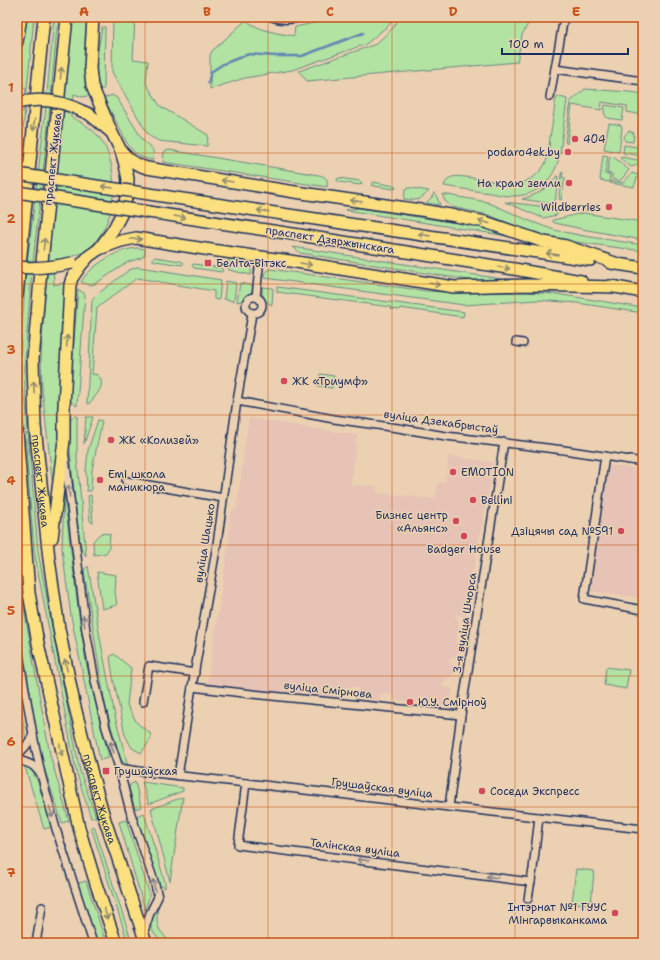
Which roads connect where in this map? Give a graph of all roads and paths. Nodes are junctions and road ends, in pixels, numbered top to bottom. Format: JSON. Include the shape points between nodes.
{"nodes":[{"id":1,"x":21,"y":17,"type":"edge"},
{"id":2,"x":44,"y":17,"type":"edge"},
{"id":3,"x":67,"y":17,"type":"edge"},
{"id":4,"x":93,"y":17,"type":"edge"},
{"id":5,"x":272,"y":17,"type":"edge"},
{"id":6,"x":302,"y":17,"type":"edge"},
{"id":7,"x":564,"y":17,"type":"edge"},
{"id":8,"x":17,"y":42,"type":"edge"},
{"id":9,"x":555,"y":69,"type":"junction"},
{"id":10,"x":643,"y":81,"type":"edge"},
{"id":11,"x":550,"y":97,"type":"dead end"},
{"id":12,"x":17,"y":104,"type":"edge"},
{"id":13,"x":112,"y":132,"type":"junction"},
{"id":14,"x":121,"y":151,"type":"junction"},
{"id":15,"x":17,"y":174,"type":"edge"},
{"id":16,"x":17,"y":192,"type":"edge"},
{"id":17,"x":98,"y":249,"type":"junction"},
{"id":18,"x":89,"y":256,"type":"junction"},
{"id":19,"x":260,"y":258,"type":"junction"},
{"id":20,"x":618,"y":264,"type":"junction"},
{"id":21,"x":17,"y":267,"type":"edge"},
{"id":22,"x":643,"y":268,"type":"edge"},
{"id":23,"x":617,"y":287,"type":"junction"},
{"id":24,"x":643,"y":292,"type":"edge"},
{"id":25,"x":17,"y":295,"type":"edge"},
{"id":26,"x":256,"y":297,"type":"junction"},
{"id":27,"x":252,"y":314,"type":"junction"},
{"id":28,"x":237,"y":401,"type":"junction"},
{"id":29,"x":17,"y":432,"type":"edge"},
{"id":30,"x":64,"y":440,"type":"junction"},
{"id":31,"x":504,"y":442,"type":"junction"},
{"id":32,"x":605,"y":456,"type":"junction"},
{"id":33,"x":643,"y":462,"type":"edge"},
{"id":34,"x":126,"y":481,"type":"dead end"},
{"id":35,"x":223,"y":498,"type":"junction"},
{"id":36,"x":17,"y":552,"type":"edge"},
{"id":37,"x":49,"y":558,"type":"junction"},
{"id":38,"x":29,"y":593,"type":"junction"},
{"id":39,"x":643,"y":610,"type":"edge"},
{"id":40,"x":17,"y":644,"type":"edge"},
{"id":41,"x":195,"y":673,"type":"junction"},
{"id":42,"x":192,"y":687,"type":"junction"},
{"id":43,"x":143,"y":702,"type":"dead end"},
{"id":44,"x":461,"y":715,"type":"junction"},
{"id":45,"x":33,"y":735,"type":"junction"},
{"id":46,"x":17,"y":754,"type":"edge"},
{"id":47,"x":17,"y":759,"type":"edge"},
{"id":48,"x":119,"y":768,"type":"junction"},
{"id":49,"x":41,"y":774,"type":"junction"},
{"id":50,"x":178,"y":776,"type":"junction"},
{"id":51,"x":246,"y":783,"type":"junction"},
{"id":52,"x":449,"y":808,"type":"junction"},
{"id":53,"x":539,"y":817,"type":"junction"},
{"id":54,"x":643,"y":829,"type":"edge"},
{"id":55,"x":531,"y":882,"type":"junction"},
{"id":56,"x":528,"y":899,"type":"dead end"},
{"id":57,"x":42,"y":907,"type":"dead end"},
{"id":58,"x":147,"y":941,"type":"edge"},
{"id":59,"x":36,"y":943,"type":"edge"},
{"id":60,"x":93,"y":943,"type":"edge"},
{"id":61,"x":116,"y":943,"type":"edge"}],
"edges":[{"from":1,"to":8,"type":"main road"},
{"from":2,"to":25,"type":"main road","name":"праспект Жукава","one_way":true},
{"from":37,"to":3,"type":"main road","name":"праспект Жукава","one_way":true,"via":[[35,426],[33,360]]},
{"from":4,"to":13,"type":"main road","via":[[90,68],[92,86]]},
{"from":5,"to":6,"type":"street","via":[[278,20],[293,20]]},
{"from":7,"to":9,"type":"street"},
{"from":9,"to":10,"type":"street"},
{"from":9,"to":11,"type":"street"},
{"from":12,"to":13,"type":"main road","bridge":true,"via":[[45,100],[59,102],[89,114]]},
{"from":13,"to":14,"type":"main road"},
{"from":14,"to":17,"type":"main road","via":[[128,179],[127,193],[113,230]]},
{"from":20,"to":14,"type":"main road","one_way":true,"via":[[485,222],[427,210],[147,168],[128,159]]},
{"from":20,"to":15,"type":"main road","name":"праспект Дзяржынскага","one_way":true,"bridge":true},
{"from":16,"to":23,"type":"main road","name":"праспект Дзяржынскага","one_way":true,"bridge":true},
{"from":17,"to":18,"type":"main road"},
{"from":17,"to":19,"type":"main road","one_way":true,"via":[[136,238]]},
{"from":18,"to":21,"type":"main road","bridge":true,"via":[[72,263],[44,268]]},
{"from":30,"to":18,"type":"main road","one_way":true,"via":[[70,285],[72,278]]},
{"from":19,"to":23,"type":"main road","one_way":true,"via":[[454,287]]},
{"from":19,"to":26,"type":"street","name":"вуліца Шацько"},
{"from":20,"to":22,"type":"main road","name":"праспект Дзяржынскага"},
{"from":23,"to":24,"type":"main road","name":"праспект Дзяржынскага"},
{"from":26,"to":27,"type":"street","name":"вуліца Шацько","via":[[246,303],[247,310]]},
{"from":26,"to":27,"type":"street","name":"вуліца Шацько","via":[[262,302],[262,308],[258,313]]},
{"from":27,"to":28,"type":"street","name":"вуліца Шацько"},
{"from":28,"to":31,"type":"street","name":"вуліца Дзекабрыстаў","via":[[334,419]]},
{"from":28,"to":35,"type":"street","name":"вуліца Шацько"},
{"from":29,"to":38,"type":"main road","name":"праспект Жукава"},
{"from":30,"to":37,"type":"main road"},
{"from":48,"to":30,"type":"street","name":"праспект Жукава","one_way":true,"via":[[106,728],[86,631]]},
{"from":31,"to":32,"type":"street","name":"вуліца Дзекабрыстаў"},
{"from":31,"to":44,"type":"street","name":"3-я вуліца Шчорса"},
{"from":32,"to":33,"type":"street","name":"вуліца Дзекабрыстаў"},
{"from":32,"to":39,"type":"street","via":[[584,599]]},
{"from":34,"to":35,"type":"street"},
{"from":35,"to":41,"type":"street","name":"вуліца Шацько"},
{"from":36,"to":38,"type":"main road"},
{"from":58,"to":37,"type":"main road","name":"праспект Жукава","one_way":true,"via":[[105,820],[92,774],[59,629]]},
{"from":38,"to":61,"type":"main road","name":"праспект Жукава","one_way":true,"via":[[78,828]]},
{"from":40,"to":45,"type":"street"},
{"from":41,"to":42,"type":"street","name":"вуліца Шацько"},
{"from":41,"to":43,"type":"street","via":[[149,666]]},
{"from":42,"to":44,"type":"street","name":"вуліца Смірнова"},
{"from":42,"to":50,"type":"street","name":"вуліца Шацько"},
{"from":44,"to":52,"type":"street","name":"3-я вуліца Шчорса"},
{"from":45,"to":46,"type":"street","via":[[26,747]]},
{"from":45,"to":49,"type":"street"},
{"from":47,"to":49,"type":"street","via":[[35,766]]},
{"from":48,"to":50,"type":"street","name":"Грушаўская вуліца"},
{"from":58,"to":48,"type":"street","name":"праспект Жукава","one_way":true,"via":[[150,913],[158,897]]},
{"from":49,"to":60,"type":"street","one_way":true},
{"from":50,"to":51,"type":"street","name":"Грушаўская вуліца"},
{"from":51,"to":52,"type":"street","name":"Грушаўская вуліца"},
{"from":55,"to":51,"type":"street","name":"Талінская вуліца","one_way":true,"via":[[238,845]]},
{"from":52,"to":53,"type":"street","name":"Грушаўская вуліца"},
{"from":53,"to":54,"type":"street","name":"Грушаўская вуліца"},
{"from":53,"to":55,"type":"street"},
{"from":55,"to":56,"type":"street"},
{"from":57,"to":59,"type":"street"}]}
